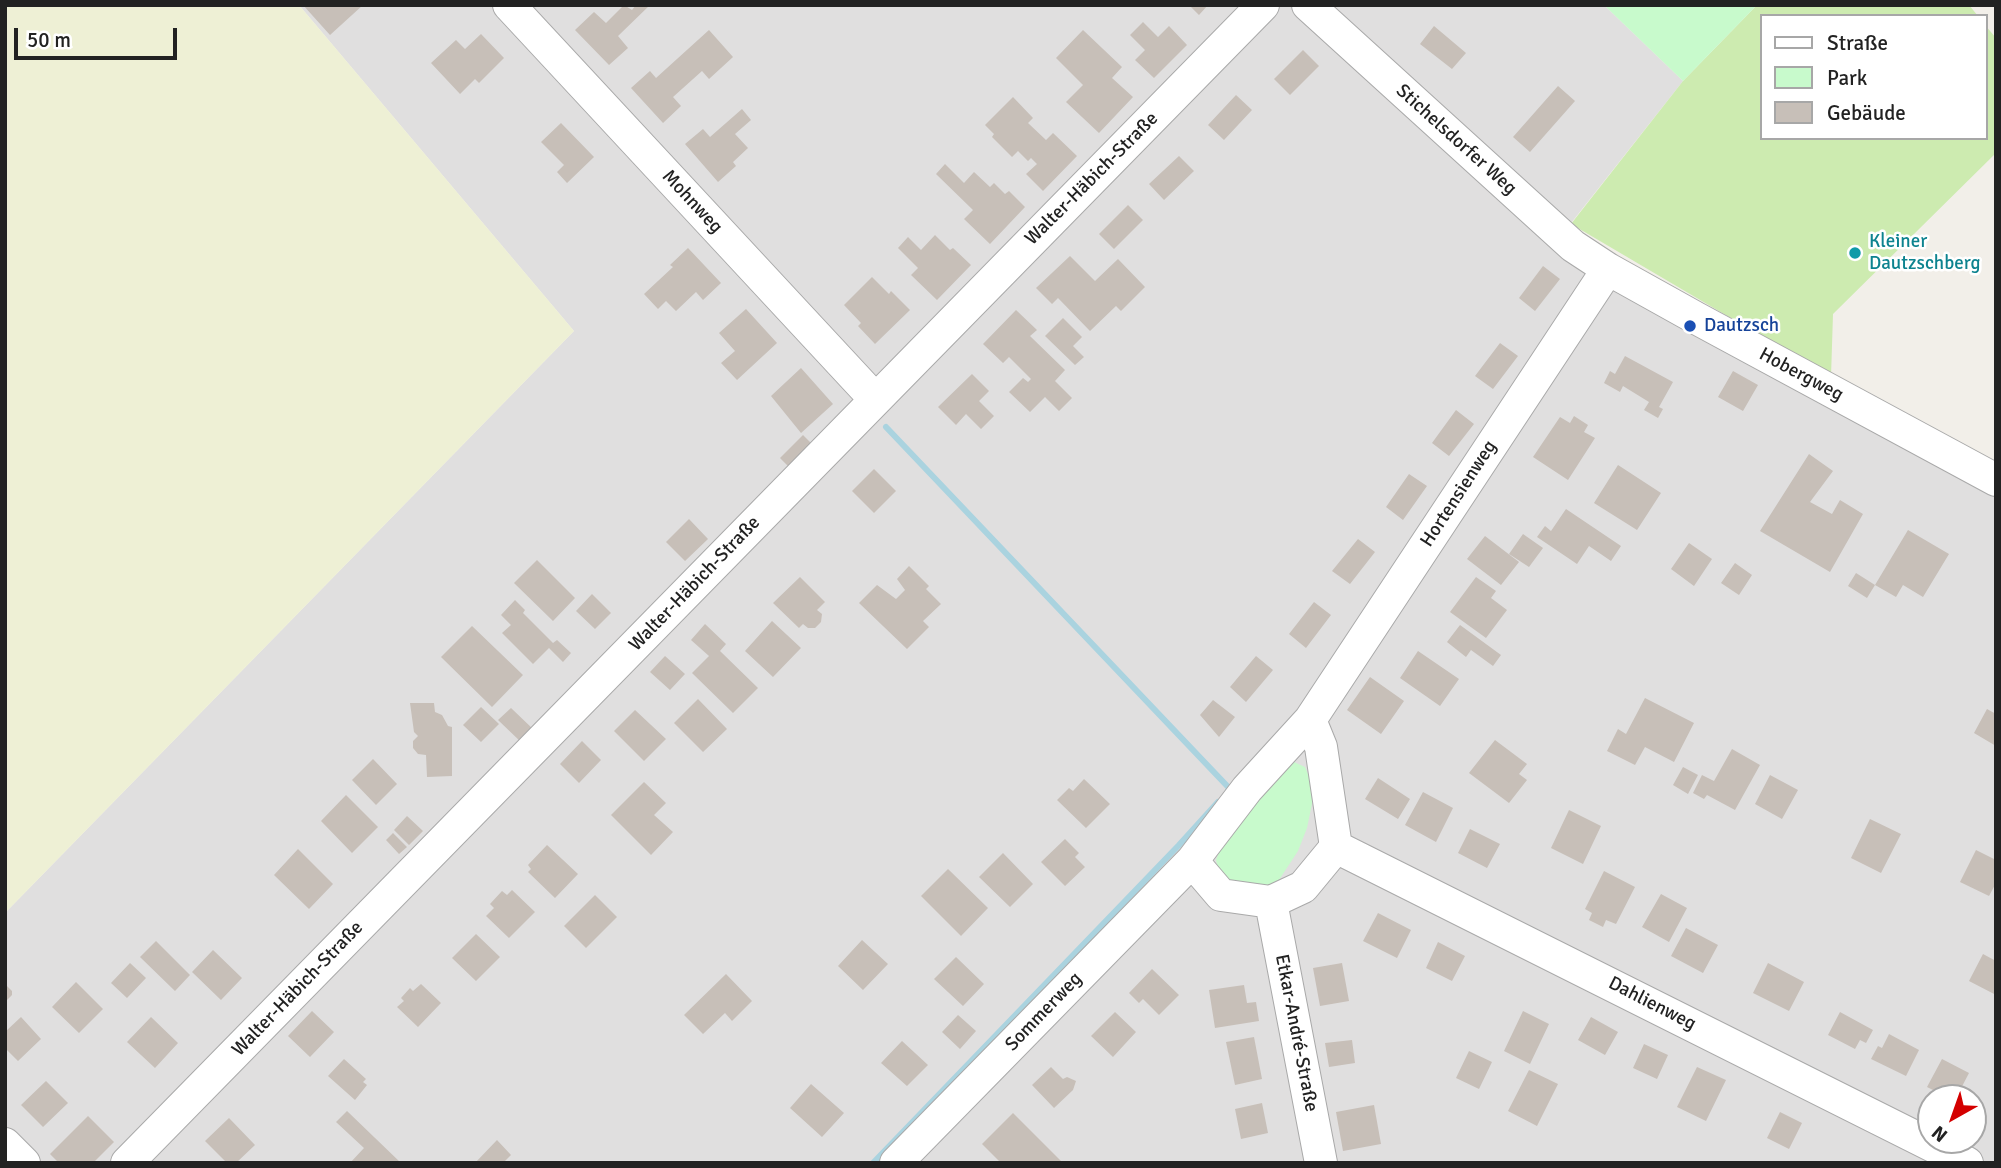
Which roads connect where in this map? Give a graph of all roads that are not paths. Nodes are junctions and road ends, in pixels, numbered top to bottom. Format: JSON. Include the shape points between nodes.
{"nodes":[{"id":1,"x":509,"y":5,"type":"edge"},
{"id":2,"x":1263,"y":5,"type":"edge"},
{"id":3,"x":1308,"y":5,"type":"edge"},
{"id":4,"x":1608,"y":269,"type":"junction"},
{"id":5,"x":875,"y":399,"type":"junction"},
{"id":6,"x":1996,"y":480,"type":"edge"},
{"id":7,"x":1310,"y":720,"type":"junction"},
{"id":8,"x":1336,"y":847,"type":"junction"},
{"id":9,"x":1192,"y":861,"type":"junction"},
{"id":10,"x":1271,"y":902,"type":"junction"},
{"id":11,"x":5,"y":1144,"type":"edge"},
{"id":12,"x":24,"y":1163,"type":"edge"},
{"id":13,"x":127,"y":1163,"type":"edge"},
{"id":14,"x":896,"y":1163,"type":"edge"},
{"id":15,"x":1321,"y":1163,"type":"edge"},
{"id":16,"x":1967,"y":1163,"type":"edge"}],
"edges":[{"from":1,"to":5,"type":"street","name":"Mohnweg"},
{"from":2,"to":5,"type":"street","name":"Walter-Häbich-Straße"},
{"from":3,"to":4,"type":"street","name":"Stichelsdorfer Weg","via":[[1573,246]]},
{"from":4,"to":6,"type":"street","name":"Hobergweg"},
{"from":4,"to":7,"type":"street","name":"Hortensienweg"},
{"from":5,"to":13,"type":"street","name":"Walter-Häbich-Straße"},
{"from":7,"to":8,"type":"street","via":[[1321,747]]},
{"from":7,"to":9,"type":"street","name":"Hortensienweg","via":[[1247,789]]},
{"from":8,"to":10,"type":"street","via":[[1303,887]]},
{"from":8,"to":16,"type":"street","name":"Dahlienweg"},
{"from":9,"to":10,"type":"street","via":[[1221,895]]},
{"from":9,"to":14,"type":"street","name":"Sommerweg"},
{"from":10,"to":15,"type":"street","name":"Etkar-André-Straße"},
{"from":11,"to":12,"type":"street"}]}
